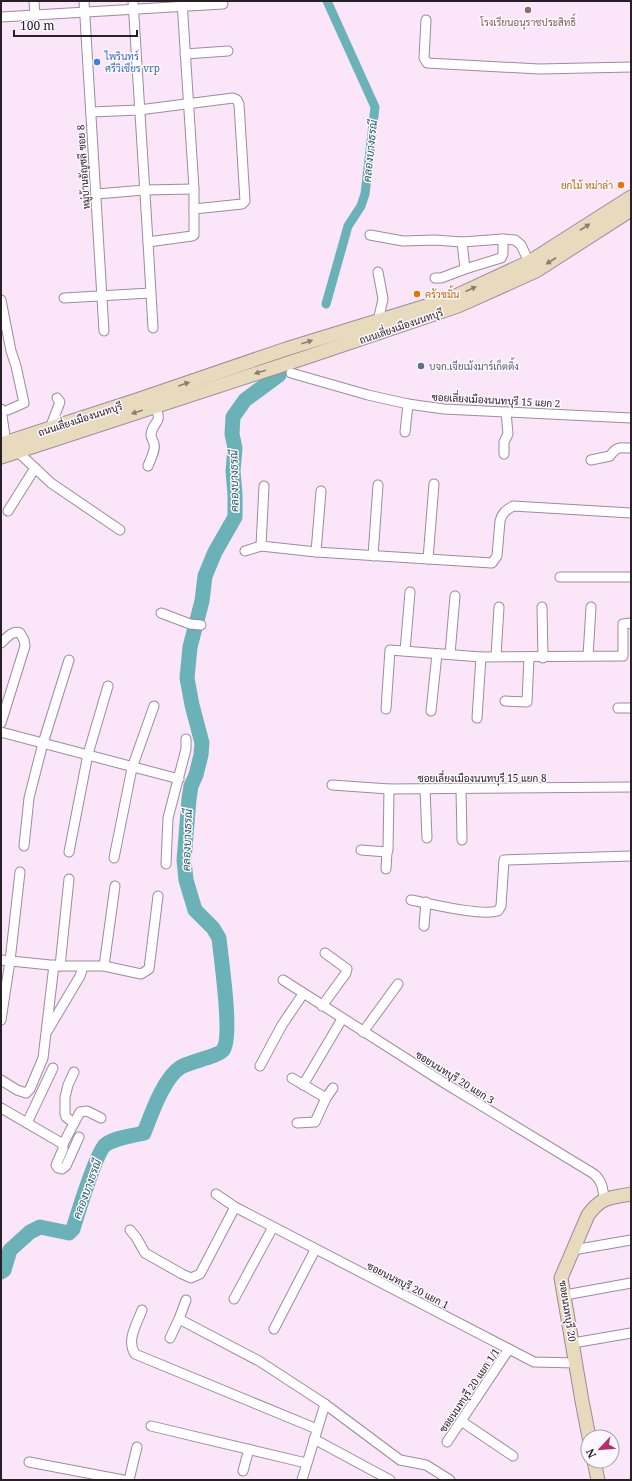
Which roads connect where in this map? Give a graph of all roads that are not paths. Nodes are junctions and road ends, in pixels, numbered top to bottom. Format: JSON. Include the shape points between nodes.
{"nodes":[{"id":1,"x":34,"y":1,"type":"edge"},
{"id":2,"x":84,"y":1,"type":"edge"},
{"id":3,"x":183,"y":4,"type":"edge"},
{"id":4,"x":223,"y":4,"type":"dead end"},
{"id":5,"x":133,"y":5,"type":"edge"},
{"id":6,"x":85,"y":12,"type":"junction"},
{"id":7,"x":35,"y":16,"type":"junction"},
{"id":8,"x":1,"y":17,"type":"edge"},
{"id":9,"x":426,"y":20,"type":"dead end"},
{"id":10,"x":228,"y":51,"type":"dead end"},
{"id":11,"x":185,"y":54,"type":"junction"},
{"id":12,"x":631,"y":67,"type":"edge"},
{"id":13,"x":188,"y":104,"type":"junction"},
{"id":14,"x":139,"y":110,"type":"junction"},
{"id":15,"x":91,"y":112,"type":"junction"},
{"id":16,"x":194,"y":189,"type":"junction"},
{"id":17,"x":145,"y":190,"type":"junction"},
{"id":18,"x":96,"y":194,"type":"junction"},
{"id":19,"x":631,"y":197,"type":"edge"},
{"id":20,"x":194,"y":209,"type":"junction"},
{"id":21,"x":631,"y":210,"type":"edge"},
{"id":22,"x":370,"y":235,"type":"dead end"},
{"id":23,"x":503,"y":239,"type":"junction"},
{"id":24,"x":148,"y":242,"type":"junction"},
{"id":25,"x":462,"y":242,"type":"junction"},
{"id":26,"x":529,"y":262,"type":"junction"},
{"id":27,"x":466,"y":269,"type":"junction"},
{"id":28,"x":378,"y":272,"type":"dead end"},
{"id":29,"x":435,"y":278,"type":"dead end"},
{"id":30,"x":150,"y":292,"type":"junction"},
{"id":31,"x":102,"y":296,"type":"junction"},
{"id":32,"x":64,"y":298,"type":"dead end"},
{"id":33,"x":1,"y":300,"type":"edge"},
{"id":34,"x":378,"y":321,"type":"junction"},
{"id":35,"x":153,"y":328,"type":"dead end"},
{"id":36,"x":104,"y":331,"type":"dead end"},
{"id":37,"x":292,"y":373,"type":"dead end"},
{"id":38,"x":159,"y":392,"type":"junction"},
{"id":39,"x":57,"y":398,"type":"dead end"},
{"id":40,"x":408,"y":404,"type":"junction"},
{"id":41,"x":154,"y":406,"type":"junction"},
{"id":42,"x":4,"y":409,"type":"edge"},
{"id":43,"x":506,"y":412,"type":"junction"},
{"id":44,"x":631,"y":418,"type":"edge"},
{"id":45,"x":50,"y":428,"type":"junction"},
{"id":46,"x":405,"y":432,"type":"dead end"},
{"id":47,"x":3,"y":444,"type":"edge"},
{"id":48,"x":631,"y":448,"type":"edge"},
{"id":49,"x":18,"y":452,"type":"junction"},
{"id":50,"x":504,"y":454,"type":"dead end"},
{"id":51,"x":1,"y":457,"type":"edge"},
{"id":52,"x":591,"y":460,"type":"dead end"},
{"id":53,"x":148,"y":466,"type":"dead end"},
{"id":54,"x":35,"y":468,"type":"junction"},
{"id":55,"x":434,"y":484,"type":"dead end"},
{"id":56,"x":378,"y":485,"type":"dead end"},
{"id":57,"x":264,"y":486,"type":"dead end"},
{"id":58,"x":321,"y":490,"type":"dead end"},
{"id":59,"x":8,"y":511,"type":"dead end"},
{"id":60,"x":631,"y":514,"type":"edge"},
{"id":61,"x":120,"y":530,"type":"dead end"},
{"id":62,"x":261,"y":546,"type":"junction"},
{"id":63,"x":246,"y":551,"type":"dead end"},
{"id":64,"x":316,"y":552,"type":"junction"},
{"id":65,"x":373,"y":556,"type":"junction"},
{"id":66,"x":428,"y":559,"type":"junction"},
{"id":67,"x":560,"y":577,"type":"dead end"},
{"id":68,"x":631,"y":577,"type":"edge"},
{"id":69,"x":410,"y":592,"type":"dead end"},
{"id":70,"x":455,"y":596,"type":"dead end"},
{"id":71,"x":499,"y":607,"type":"dead end"},
{"id":72,"x":591,"y":607,"type":"dead end"},
{"id":73,"x":542,"y":608,"type":"dead end"},
{"id":74,"x":161,"y":613,"type":"dead end"},
{"id":75,"x":631,"y":623,"type":"edge"},
{"id":76,"x":197,"y":625,"type":"dead end"},
{"id":77,"x":1,"y":643,"type":"edge"},
{"id":78,"x":405,"y":651,"type":"junction"},
{"id":79,"x":437,"y":654,"type":"junction"},
{"id":80,"x":450,"y":654,"type":"junction"},
{"id":81,"x":496,"y":656,"type":"junction"},
{"id":82,"x":588,"y":656,"type":"junction"},
{"id":83,"x":481,"y":657,"type":"junction"},
{"id":84,"x":528,"y":657,"type":"junction"},
{"id":85,"x":543,"y":658,"type":"junction"},
{"id":86,"x":69,"y":660,"type":"dead end"},
{"id":87,"x":108,"y":686,"type":"dead end"},
{"id":88,"x":505,"y":701,"type":"dead end"},
{"id":89,"x":154,"y":706,"type":"dead end"},
{"id":90,"x":618,"y":708,"type":"dead end"},
{"id":91,"x":631,"y":708,"type":"edge"},
{"id":92,"x":386,"y":709,"type":"dead end"},
{"id":93,"x":431,"y":711,"type":"dead end"},
{"id":94,"x":477,"y":718,"type":"dead end"},
{"id":95,"x":1,"y":723,"type":"edge"},
{"id":96,"x":1,"y":732,"type":"edge"},
{"id":97,"x":186,"y":740,"type":"dead end"},
{"id":98,"x":43,"y":743,"type":"junction"},
{"id":99,"x":88,"y":754,"type":"junction"},
{"id":100,"x":132,"y":768,"type":"junction"},
{"id":101,"x":179,"y":779,"type":"junction"},
{"id":102,"x":332,"y":785,"type":"dead end"},
{"id":103,"x":631,"y":787,"type":"edge"},
{"id":104,"x":389,"y":789,"type":"junction"},
{"id":105,"x":425,"y":789,"type":"junction"},
{"id":106,"x":461,"y":789,"type":"junction"},
{"id":107,"x":427,"y":838,"type":"dead end"},
{"id":108,"x":462,"y":840,"type":"dead end"},
{"id":109,"x":24,"y":846,"type":"dead end"},
{"id":110,"x":361,"y":850,"type":"dead end"},
{"id":111,"x":69,"y":852,"type":"dead end"},
{"id":112,"x":387,"y":852,"type":"junction"},
{"id":113,"x":631,"y":856,"type":"edge"},
{"id":114,"x":114,"y":858,"type":"dead end"},
{"id":115,"x":166,"y":864,"type":"dead end"},
{"id":116,"x":386,"y":869,"type":"dead end"},
{"id":117,"x":20,"y":872,"type":"dead end"},
{"id":118,"x":69,"y":879,"type":"dead end"},
{"id":119,"x":115,"y":886,"type":"dead end"},
{"id":120,"x":158,"y":896,"type":"dead end"},
{"id":121,"x":411,"y":900,"type":"dead end"},
{"id":122,"x":426,"y":902,"type":"junction"},
{"id":123,"x":424,"y":926,"type":"dead end"},
{"id":124,"x":325,"y":953,"type":"dead end"},
{"id":125,"x":5,"y":960,"type":"edge"},
{"id":126,"x":57,"y":966,"type":"junction"},
{"id":127,"x":104,"y":966,"type":"junction"},
{"id":128,"x":83,"y":967,"type":"junction"},
{"id":129,"x":283,"y":980,"type":"dead end"},
{"id":130,"x":398,"y":984,"type":"dead end"},
{"id":131,"x":303,"y":994,"type":"junction"},
{"id":132,"x":322,"y":1006,"type":"junction"},
{"id":133,"x":342,"y":1019,"type":"junction"},
{"id":134,"x":1,"y":1020,"type":"edge"},
{"id":135,"x":363,"y":1032,"type":"junction"},
{"id":136,"x":46,"y":1034,"type":"junction"},
{"id":137,"x":260,"y":1066,"type":"dead end"},
{"id":138,"x":53,"y":1068,"type":"dead end"},
{"id":139,"x":74,"y":1072,"type":"dead end"},
{"id":140,"x":292,"y":1078,"type":"dead end"},
{"id":141,"x":1,"y":1080,"type":"edge"},
{"id":142,"x":304,"y":1084,"type":"junction"},
{"id":143,"x":333,"y":1088,"type":"dead end"},
{"id":144,"x":326,"y":1098,"type":"junction"},
{"id":145,"x":1,"y":1108,"type":"edge"},
{"id":146,"x":101,"y":1118,"type":"dead end"},
{"id":147,"x":27,"y":1123,"type":"junction"},
{"id":148,"x":74,"y":1123,"type":"junction"},
{"id":149,"x":297,"y":1123,"type":"dead end"},
{"id":150,"x":80,"y":1137,"type":"dead end"},
{"id":151,"x":63,"y":1144,"type":"junction"},
{"id":152,"x":216,"y":1194,"type":"dead end"},
{"id":153,"x":631,"y":1194,"type":"edge"},
{"id":154,"x":604,"y":1199,"type":"junction"},
{"id":155,"x":235,"y":1207,"type":"junction"},
{"id":156,"x":273,"y":1227,"type":"junction"},
{"id":157,"x":130,"y":1230,"type":"dead end"},
{"id":158,"x":631,"y":1240,"type":"edge"},
{"id":159,"x":315,"y":1250,"type":"junction"},
{"id":160,"x":573,"y":1250,"type":"junction"},
{"id":161,"x":631,"y":1283,"type":"edge"},
{"id":162,"x":565,"y":1295,"type":"junction"},
{"id":163,"x":234,"y":1299,"type":"dead end"},
{"id":164,"x":186,"y":1300,"type":"dead end"},
{"id":165,"x":142,"y":1310,"type":"dead end"},
{"id":166,"x":179,"y":1319,"type":"junction"},
{"id":167,"x":274,"y":1329,"type":"dead end"},
{"id":168,"x":631,"y":1333,"type":"edge"},
{"id":169,"x":170,"y":1338,"type":"dead end"},
{"id":170,"x":573,"y":1343,"type":"junction"},
{"id":171,"x":509,"y":1349,"type":"junction"},
{"id":172,"x":576,"y":1363,"type":"junction"},
{"id":173,"x":325,"y":1404,"type":"junction"},
{"id":174,"x":461,"y":1421,"type":"junction"},
{"id":175,"x":151,"y":1426,"type":"dead end"},
{"id":176,"x":317,"y":1429,"type":"junction"},
{"id":177,"x":588,"y":1429,"type":"edge"},
{"id":178,"x":314,"y":1439,"type":"junction"},
{"id":179,"x":447,"y":1442,"type":"dead end"},
{"id":180,"x":137,"y":1447,"type":"dead end"},
{"id":181,"x":249,"y":1449,"type":"junction"},
{"id":182,"x":513,"y":1456,"type":"dead end"},
{"id":183,"x":29,"y":1462,"type":"dead end"},
{"id":184,"x":306,"y":1463,"type":"junction"},
{"id":185,"x":596,"y":1469,"type":"edge"},
{"id":186,"x":243,"y":1471,"type":"dead end"},
{"id":187,"x":123,"y":1480,"type":"edge"},
{"id":188,"x":129,"y":1480,"type":"edge"},
{"id":189,"x":302,"y":1480,"type":"edge"},
{"id":190,"x":390,"y":1480,"type":"edge"},
{"id":191,"x":450,"y":1480,"type":"edge"},
{"id":192,"x":598,"y":1480,"type":"edge"}],
"edges":[{"from":1,"to":7,"type":"street"},
{"from":2,"to":6,"type":"street","name":"หมู่บ้านอัญชลี ซอย 8"},
{"from":3,"to":4,"type":"street"},
{"from":3,"to":5,"type":"street"},
{"from":3,"to":11,"type":"street"},
{"from":5,"to":6,"type":"street"},
{"from":5,"to":14,"type":"street"},
{"from":6,"to":7,"type":"street"},
{"from":6,"to":15,"type":"street","name":"หมู่บ้านอัญชลี ซอย 8"},
{"from":7,"to":8,"type":"street"},
{"from":9,"to":12,"type":"street","via":[[424,58],[427,63],[540,69]]},
{"from":10,"to":11,"type":"street"},
{"from":11,"to":13,"type":"street"},
{"from":13,"to":14,"type":"street"},
{"from":13,"to":16,"type":"street"},
{"from":13,"to":20,"type":"street","via":[[233,98],[237,100],[246,196],[242,204]]},
{"from":14,"to":15,"type":"street"},
{"from":14,"to":17,"type":"street"},
{"from":15,"to":18,"type":"street","name":"หมู่บ้านอัญชลี ซอย 8"},
{"from":16,"to":17,"type":"street"},
{"from":16,"to":20,"type":"street"},
{"from":17,"to":18,"type":"street"},
{"from":17,"to":24,"type":"street"},
{"from":18,"to":31,"type":"street","name":"หมู่บ้านอัญชลี ซอย 8"},
{"from":26,"to":19,"type":"main road","name":"ถนนเลี่ยงเมืองนนทบุรี","one_way":true},
{"from":20,"to":24,"type":"street","via":[[194,235]]},
{"from":21,"to":41,"type":"main road","name":"ถนนเลี่ยงเมืองนนทบุรี","one_way":true,"via":[[536,270],[458,306]]},
{"from":22,"to":25,"type":"street","via":[[403,241]]},
{"from":23,"to":25,"type":"street"},
{"from":23,"to":26,"type":"street","via":[[518,242]]},
{"from":23,"to":27,"type":"street","via":[[501,258]]},
{"from":24,"to":30,"type":"street"},
{"from":25,"to":27,"type":"street"},
{"from":34,"to":26,"type":"main road","name":"ถนนเลี่ยงเมืองนนทบุรี","one_way":true,"via":[[449,298]]},
{"from":27,"to":29,"type":"street"},
{"from":28,"to":34,"type":"street","via":[[383,299]]},
{"from":30,"to":31,"type":"street"},
{"from":30,"to":35,"type":"street"},
{"from":31,"to":32,"type":"street"},
{"from":31,"to":36,"type":"street","name":"หมู่บ้านอัญชลี ซอย 8"},
{"from":33,"to":42,"type":"street","via":[[24,403]]},
{"from":38,"to":34,"type":"main road","name":"ถนนเลี่ยงเมืองนนทบุรี","one_way":true},
{"from":37,"to":40,"type":"street","name":"ซอยเลี่ยงเมืองนนทบุรี 15 แยก 2","via":[[339,388]]},
{"from":38,"to":41,"type":"main road"},
{"from":38,"to":45,"type":"main road","name":"ถนนเลี่ยงเมืองนนทบุรี"},
{"from":39,"to":45,"type":"street","via":[[60,402]]},
{"from":40,"to":43,"type":"street","name":"ซอยเลี่ยงเมืองนนทบุรี 15 แยก 2","via":[[444,409]]},
{"from":40,"to":46,"type":"street"},
{"from":41,"to":49,"type":"main road","name":"ถนนเลี่ยงเมืองนนทบุรี","one_way":true},
{"from":41,"to":53,"type":"street","via":[[159,418],[151,436],[155,447]]},
{"from":42,"to":47,"type":"street"},
{"from":43,"to":44,"type":"street","name":"ซอยเลี่ยงเมืองนนทบุรี 15 แยก 2"},
{"from":43,"to":50,"type":"street","via":[[508,434],[504,442]]},
{"from":45,"to":47,"type":"main road","name":"ถนนเลี่ยงเมืองนนทบุรี"},
{"from":48,"to":52,"type":"street","via":[[619,448],[610,456]]},
{"from":49,"to":51,"type":"main road","name":"ถนนเลี่ยงเมืองนนทบุรี"},
{"from":49,"to":54,"type":"street"},
{"from":54,"to":59,"type":"street"},
{"from":54,"to":61,"type":"street","via":[[61,490]]},
{"from":55,"to":66,"type":"street"},
{"from":56,"to":65,"type":"street"},
{"from":57,"to":62,"type":"street"},
{"from":58,"to":64,"type":"street"},
{"from":60,"to":66,"type":"street","via":[[513,506],[505,510],[500,521],[497,556],[492,562]]},
{"from":62,"to":63,"type":"street"},
{"from":62,"to":64,"type":"street"},
{"from":64,"to":65,"type":"street"},
{"from":65,"to":66,"type":"street"},
{"from":67,"to":68,"type":"street"},
{"from":69,"to":78,"type":"street"},
{"from":70,"to":80,"type":"street"},
{"from":71,"to":81,"type":"street"},
{"from":72,"to":82,"type":"street"},
{"from":73,"to":85,"type":"street"},
{"from":74,"to":76,"type":"street"},
{"from":75,"to":82,"type":"street","via":[[623,624],[623,656]]},
{"from":77,"to":95,"type":"street","via":[[17,631],[25,642]]},
{"from":78,"to":79,"type":"street"},
{"from":78,"to":92,"type":"street","via":[[390,650]]},
{"from":79,"to":80,"type":"street"},
{"from":79,"to":93,"type":"street"},
{"from":80,"to":83,"type":"street"},
{"from":81,"to":83,"type":"street"},
{"from":81,"to":84,"type":"street"},
{"from":82,"to":85,"type":"street"},
{"from":83,"to":94,"type":"street"},
{"from":84,"to":85,"type":"street"},
{"from":84,"to":88,"type":"street","via":[[527,702]]},
{"from":86,"to":98,"type":"street"},
{"from":87,"to":99,"type":"street"},
{"from":89,"to":100,"type":"street"},
{"from":90,"to":91,"type":"street"},
{"from":96,"to":98,"type":"street"},
{"from":97,"to":101,"type":"street"},
{"from":98,"to":99,"type":"street"},
{"from":98,"to":109,"type":"street","via":[[29,798]]},
{"from":99,"to":100,"type":"street"},
{"from":99,"to":111,"type":"street"},
{"from":100,"to":101,"type":"street"},
{"from":100,"to":114,"type":"street"},
{"from":101,"to":115,"type":"street","via":[[168,818]]},
{"from":102,"to":104,"type":"street","name":"ซอยเลี่ยงเมืองนนทบุรี 15 แยก 8"},
{"from":103,"to":106,"type":"street","name":"ซอยเลี่ยงเมืองนนทบุรี 15 แยก 8"},
{"from":104,"to":105,"type":"street","name":"ซอยเลี่ยงเมืองนนทบุรี 15 แยก 8"},
{"from":104,"to":112,"type":"street"},
{"from":105,"to":106,"type":"street","name":"ซอยเลี่ยงเมืองนนทบุรี 15 แยก 8"},
{"from":105,"to":107,"type":"street"},
{"from":106,"to":108,"type":"street"},
{"from":110,"to":112,"type":"street"},
{"from":112,"to":116,"type":"street"},
{"from":113,"to":122,"type":"street","via":[[504,860],[498,911],[467,910]]},
{"from":117,"to":125,"type":"street"},
{"from":118,"to":126,"type":"street"},
{"from":119,"to":127,"type":"street"},
{"from":120,"to":127,"type":"street","via":[[149,970],[141,974]]},
{"from":121,"to":122,"type":"street"},
{"from":122,"to":123,"type":"street"},
{"from":124,"to":132,"type":"street","via":[[347,969]]},
{"from":125,"to":126,"type":"street"},
{"from":125,"to":134,"type":"street"},
{"from":126,"to":128,"type":"street"},
{"from":126,"to":136,"type":"street"},
{"from":127,"to":128,"type":"street"},
{"from":128,"to":136,"type":"street"},
{"from":129,"to":131,"type":"street","name":"ซอยนนทบุรี 20 แยก 3"},
{"from":130,"to":135,"type":"street"},
{"from":131,"to":132,"type":"street","name":"ซอยนนทบุรี 20 แยก 3"},
{"from":131,"to":137,"type":"street","via":[[282,1025]]},
{"from":132,"to":133,"type":"street","name":"ซอยนนทบุรี 20 แยก 3"},
{"from":133,"to":135,"type":"street","name":"ซอยนนทบุรี 20 แยก 3"},
{"from":133,"to":142,"type":"street"},
{"from":135,"to":154,"type":"street","name":"ซอยนนทบุรี 20 แยก 3","via":[[594,1174],[603,1186]]},
{"from":136,"to":141,"type":"street","via":[[43,1058],[30,1089],[26,1093]]},
{"from":138,"to":147,"type":"street"},
{"from":139,"to":148,"type":"street","via":[[65,1097],[65,1114]]},
{"from":140,"to":142,"type":"street"},
{"from":142,"to":144,"type":"street"},
{"from":143,"to":144,"type":"street"},
{"from":144,"to":149,"type":"street","via":[[315,1122]]},
{"from":145,"to":147,"type":"street"},
{"from":146,"to":148,"type":"street","via":[[84,1110]]},
{"from":147,"to":151,"type":"street"},
{"from":148,"to":151,"type":"street"},
{"from":150,"to":151,"type":"street","via":[[66,1166],[58,1168],[56,1165]]},
{"from":152,"to":155,"type":"street","name":"ซอยนนทบุรี 20 แยก 1"},
{"from":153,"to":154,"type":"main road"},
{"from":154,"to":160,"type":"main road","name":"ซอยนนทบุรี 20","via":[[594,1206],[588,1215]]},
{"from":155,"to":156,"type":"street","name":"ซอยนนทบุรี 20 แยก 1"},
{"from":155,"to":157,"type":"street","via":[[200,1274],[191,1278],[145,1253]]},
{"from":156,"to":159,"type":"street","name":"ซอยนนทบุรี 20 แยก 1"},
{"from":156,"to":163,"type":"street"},
{"from":158,"to":160,"type":"street"},
{"from":159,"to":167,"type":"street"},
{"from":159,"to":171,"type":"street","name":"ซอยนนทบุรี 20 แยก 1"},
{"from":160,"to":162,"type":"main road","name":"ซอยนนทบุรี 20","via":[[562,1278]]},
{"from":161,"to":162,"type":"street"},
{"from":162,"to":170,"type":"main road","name":"ซอยนนทบุรี 20"},
{"from":164,"to":166,"type":"street"},
{"from":165,"to":176,"type":"street","via":[[131,1338],[135,1354]]},
{"from":166,"to":169,"type":"street"},
{"from":166,"to":173,"type":"street","via":[[259,1361]]},
{"from":168,"to":170,"type":"street"},
{"from":170,"to":172,"type":"main road","name":"ซอยนนทบุรี 20"},
{"from":171,"to":172,"type":"street","name":"ซอยนนทบุรี 20 แยก 1","via":[[534,1362]]},
{"from":171,"to":174,"type":"street","name":"ซอยนนทบุรี 20 แยก 1/1"},
{"from":172,"to":177,"type":"main road","name":"ซอยนนทบุรี 20"},
{"from":173,"to":176,"type":"street"},
{"from":173,"to":191,"type":"street","via":[[400,1460],[426,1465]]},
{"from":174,"to":179,"type":"street","name":"ซอยนนทบุรี 20 แยก 1/1"},
{"from":174,"to":182,"type":"street"},
{"from":175,"to":181,"type":"street"},
{"from":176,"to":178,"type":"street"},
{"from":178,"to":184,"type":"street"},
{"from":178,"to":190,"type":"street"},
{"from":180,"to":188,"type":"street"},
{"from":181,"to":184,"type":"street"},
{"from":181,"to":186,"type":"street"},
{"from":183,"to":187,"type":"street"},
{"from":184,"to":189,"type":"street"},
{"from":185,"to":192,"type":"main road"}]}
